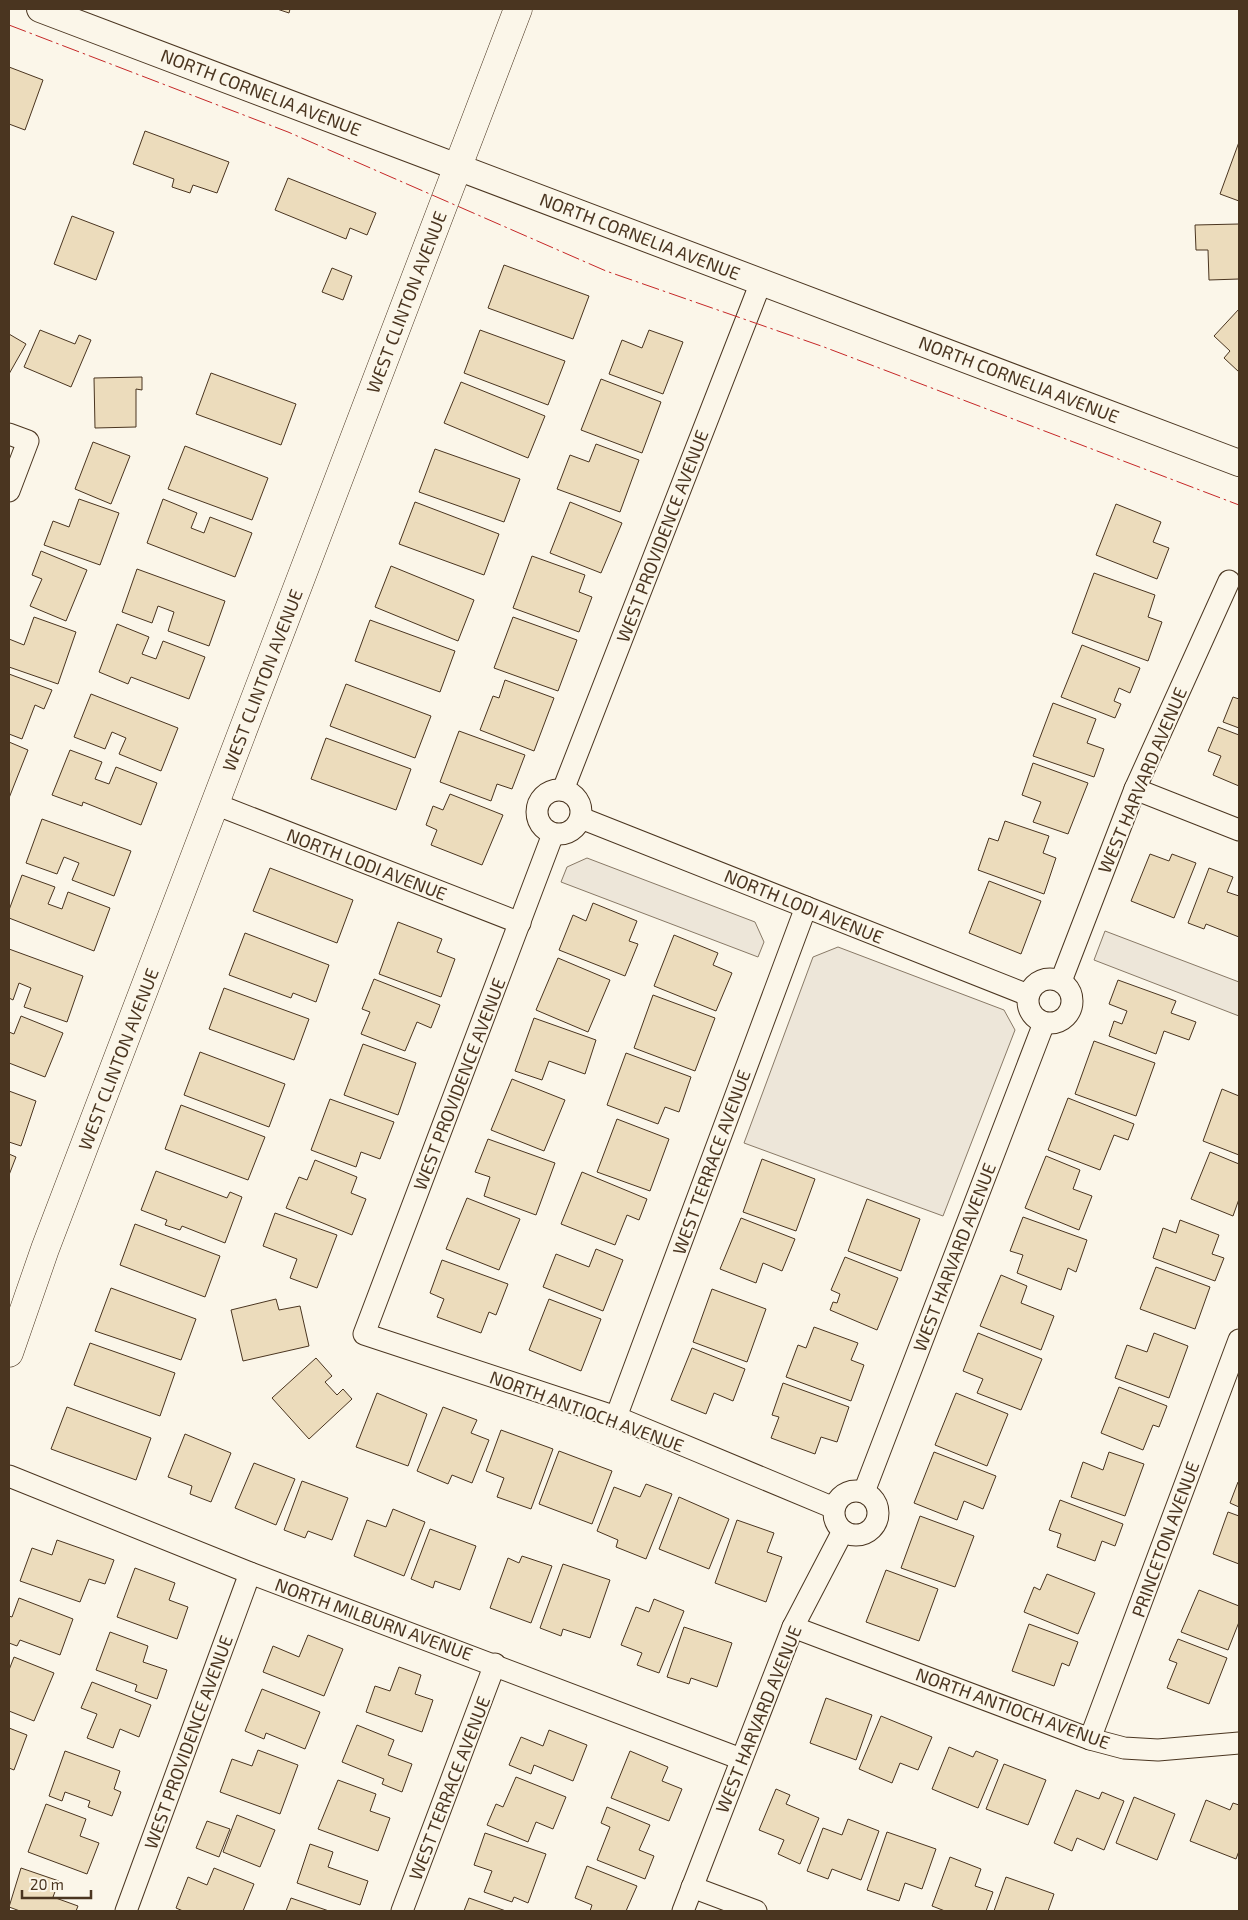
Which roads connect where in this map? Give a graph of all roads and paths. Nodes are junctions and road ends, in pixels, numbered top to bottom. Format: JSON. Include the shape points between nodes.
{"nodes":[{"id":1,"x":40,"y":9,"type":"edge"},
{"id":2,"x":518,"y":9,"type":"edge"},
{"id":3,"x":458,"y":167,"type":"junction"},
{"id":4,"x":761,"y":282,"type":"junction"},
{"id":5,"x":18,"y":437,"type":"edge"},
{"id":6,"x":1239,"y":463,"type":"edge"},
{"id":7,"x":9,"y":491,"type":"edge"},
{"id":8,"x":1229,"y":581,"type":"dead end"},
{"id":9,"x":1135,"y":789,"type":"junction"},
{"id":10,"x":563,"y":790,"type":"junction"},
{"id":11,"x":214,"y":804,"type":"junction"},
{"id":12,"x":581,"y":818,"type":"junction"},
{"id":13,"x":1239,"y":830,"type":"edge"},
{"id":14,"x":554,"y":834,"type":"junction"},
{"id":15,"x":806,"y":907,"type":"junction"},
{"id":16,"x":520,"y":923,"type":"junction"},
{"id":17,"x":1061,"y":981,"type":"junction"},
{"id":18,"x":1028,"y":995,"type":"junction"},
{"id":19,"x":1044,"y":1023,"type":"junction"},
{"id":20,"x":364,"y":1334,"type":"joint"},
{"id":21,"x":1239,"y":1340,"type":"edge"},
{"id":22,"x":9,"y":1353,"type":"edge"},
{"id":23,"x":616,"y":1417,"type":"junction"},
{"id":24,"x":9,"y":1476,"type":"edge"},
{"id":25,"x":864,"y":1492,"type":"junction"},
{"id":26,"x":834,"y":1508,"type":"junction"},
{"id":27,"x":843,"y":1532,"type":"junction"},
{"id":28,"x":250,"y":1573,"type":"junction"},
{"id":29,"x":793,"y":1627,"type":"junction"},
{"id":30,"x":495,"y":1664,"type":"junction"},
{"id":31,"x":1090,"y":1739,"type":"junction"},
{"id":32,"x":1239,"y":1743,"type":"edge"},
{"id":33,"x":741,"y":1759,"type":"junction"},
{"id":34,"x":692,"y":1887,"type":"junction"},
{"id":35,"x":126,"y":1911,"type":"edge"},
{"id":36,"x":402,"y":1911,"type":"edge"},
{"id":37,"x":683,"y":1911,"type":"edge"},
{"id":38,"x":756,"y":1911,"type":"edge"}],
"edges":[{"from":1,"to":3,"type":"street","name":"NORTH CORNELIA AVENUE"},
{"from":2,"to":3,"type":"main road","name":"WEST CLINTON AVENUE"},
{"from":3,"to":4,"type":"street","name":"NORTH CORNELIA AVENUE"},
{"from":3,"to":11,"type":"main road","name":"WEST CLINTON AVENUE"},
{"from":4,"to":6,"type":"street","name":"NORTH CORNELIA AVENUE"},
{"from":4,"to":10,"type":"street","name":"WEST PROVIDENCE AVENUE"},
{"from":5,"to":7,"type":"street"},
{"from":8,"to":9,"type":"street","name":"WEST HARVARD AVENUE"},
{"from":9,"to":13,"type":"street"},
{"from":9,"to":17,"type":"street","name":"WEST HARVARD AVENUE"},
{"from":10,"to":12,"type":"street","via":[[576,797],[582,811]]},
{"from":10,"to":14,"type":"street","via":[[548,792],[536,811],[541,826]]},
{"from":11,"to":16,"type":"street","name":"NORTH LODI AVENUE"},
{"from":11,"to":22,"type":"main road","name":"WEST CLINTON AVENUE","via":[[45,1249]]},
{"from":12,"to":14,"type":"street","via":[[578,825],[567,833]]},
{"from":12,"to":15,"type":"street","name":"NORTH LODI AVENUE"},
{"from":14,"to":16,"type":"street","name":"WEST PROVIDENCE AVENUE"},
{"from":15,"to":18,"type":"street","name":"NORTH LODI AVENUE"},
{"from":15,"to":23,"type":"street","name":"WEST TERRACE AVENUE"},
{"from":16,"to":20,"type":"street","name":"WEST PROVIDENCE AVENUE"},
{"from":17,"to":18,"type":"street","via":[[1054,978],[1041,980],[1035,983]]},
{"from":17,"to":19,"type":"street","via":[[1071,991],[1069,1012],[1058,1022]]},
{"from":18,"to":19,"type":"street","via":[[1028,1009]]},
{"from":19,"to":25,"type":"street","name":"WEST HARVARD AVENUE"},
{"from":20,"to":23,"type":"street","name":"NORTH ANTIOCH AVENUE"},
{"from":21,"to":31,"type":"street","name":"PRINCETON AVENUE"},
{"from":23,"to":26,"type":"street","name":"NORTH ANTIOCH AVENUE"},
{"from":24,"to":28,"type":"street","name":"NORTH MILBURN AVENUE"},
{"from":25,"to":26,"type":"street","via":[[845,1493]]},
{"from":25,"to":27,"type":"street","via":[[876,1502],[876,1524],[864,1534]]},
{"from":26,"to":27,"type":"street","via":[[835,1521]]},
{"from":27,"to":29,"type":"street","name":"WEST HARVARD AVENUE"},
{"from":28,"to":30,"type":"street","name":"NORTH MILBURN AVENUE"},
{"from":28,"to":35,"type":"street","name":"WEST PROVIDENCE AVENUE"},
{"from":29,"to":31,"type":"street","name":"NORTH ANTIOCH AVENUE"},
{"from":29,"to":33,"type":"street","name":"WEST HARVARD AVENUE"},
{"from":30,"to":33,"type":"street","name":"NORTH MILBURN AVENUE"},
{"from":30,"to":36,"type":"street","name":"WEST TERRACE AVENUE"},
{"from":31,"to":32,"type":"street","name":"NORTH ANTIOCH AVENUE","via":[[1124,1748],[1158,1750]]},
{"from":33,"to":34,"type":"street","name":"WEST HARVARD AVENUE"},
{"from":34,"to":37,"type":"street","name":"WEST HARVARD AVENUE"},
{"from":34,"to":38,"type":"street"}]}
